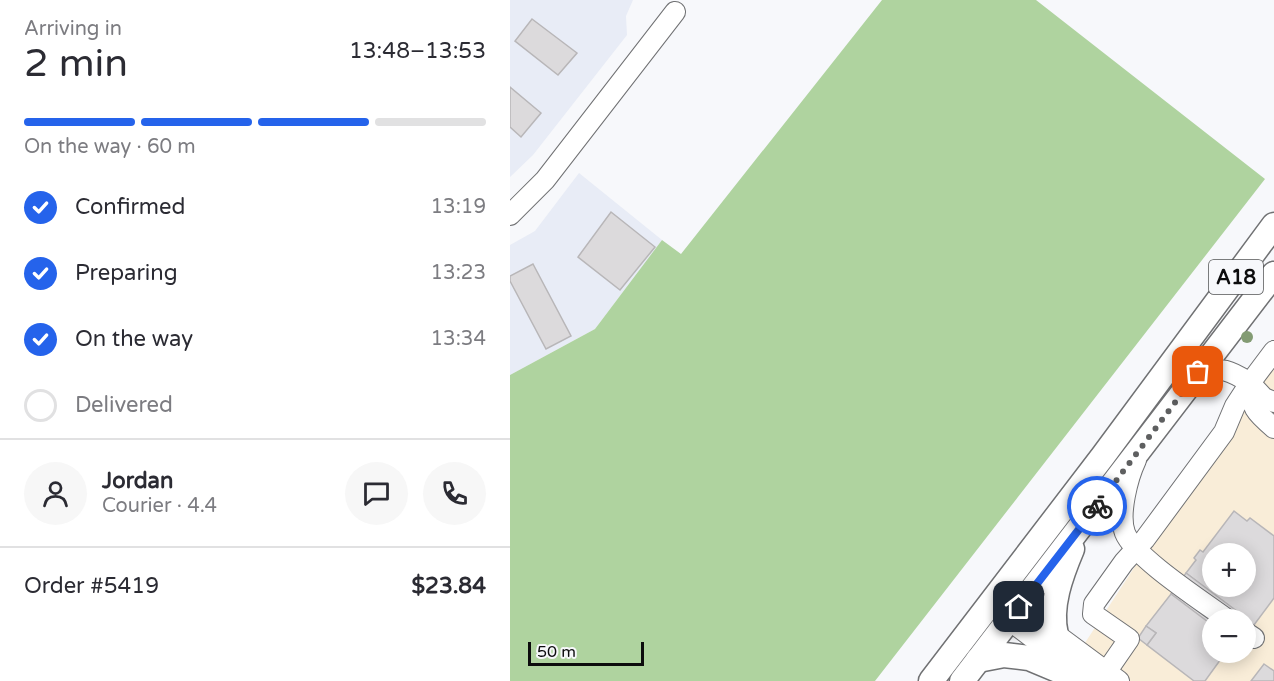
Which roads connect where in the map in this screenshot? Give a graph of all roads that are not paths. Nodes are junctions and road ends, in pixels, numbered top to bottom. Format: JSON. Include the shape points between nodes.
{"nodes":[{"id":1,"x":675,"y":12,"type":"dead end"},
{"id":2,"x":510,"y":215,"type":"edge"},
{"id":3,"x":1274,"y":225,"type":"edge"},
{"id":4,"x":1274,"y":274,"type":"edge"},
{"id":5,"x":1274,"y":351,"type":"edge"},
{"id":6,"x":1198,"y":372,"type":"junction"},
{"id":7,"x":1250,"y":382,"type":"junction"},
{"id":8,"x":1274,"y":402,"type":"edge"},
{"id":9,"x":1274,"y":428,"type":"edge"},
{"id":10,"x":1142,"y":447,"type":"junction"},
{"id":11,"x":1082,"y":524,"type":"junction"},
{"id":12,"x":1137,"y":548,"type":"junction"},
{"id":13,"x":994,"y":598,"type":"junction"},
{"id":14,"x":1213,"y":609,"type":"edge"},
{"id":15,"x":1014,"y":613,"type":"junction"},
{"id":16,"x":1056,"y":635,"type":"junction"},
{"id":17,"x":978,"y":660,"type":"junction"},
{"id":18,"x":1104,"y":679,"type":"edge"},
{"id":19,"x":931,"y":681,"type":"edge"},
{"id":20,"x":962,"y":681,"type":"edge"},
{"id":21,"x":1084,"y":681,"type":"edge"}],
"edges":[{"from":1,"to":2,"type":"street","via":[[545,180]]},
{"from":3,"to":13,"type":"main road","number":"A18"},
{"from":4,"to":6,"type":"main road","number":"A18"},
{"from":5,"to":7,"type":"street"},
{"from":6,"to":7,"type":"street","via":[[1232,371]]},
{"from":6,"to":10,"type":"main road","number":"A18"},
{"from":7,"to":8,"type":"street","via":[[1264,398]]},
{"from":7,"to":9,"type":"street","via":[[1256,413]]},
{"from":7,"to":12,"type":"street","via":[[1224,432]]},
{"from":10,"to":11,"type":"main road","number":"A18"},
{"from":10,"to":12,"type":"street","via":[[1129,476],[1123,519],[1125,533]]},
{"from":11,"to":15,"type":"main road","number":"A18"},
{"from":11,"to":16,"type":"main road","via":[[1054,605]]},
{"from":12,"to":14,"type":"street"},
{"from":12,"to":18,"type":"street","via":[[1094,604],[1093,614],[1129,639]]},
{"from":13,"to":15,"type":"street"},
{"from":13,"to":19,"type":"main road","number":"A18"},
{"from":15,"to":16,"type":"street"},
{"from":15,"to":17,"type":"main road","number":"A18"},
{"from":15,"to":18,"type":"street"},
{"from":16,"to":18,"type":"street"},
{"from":17,"to":20,"type":"main road","number":"A18"},
{"from":17,"to":21,"type":"main road","via":[[1004,655],[1029,658]]}]}
